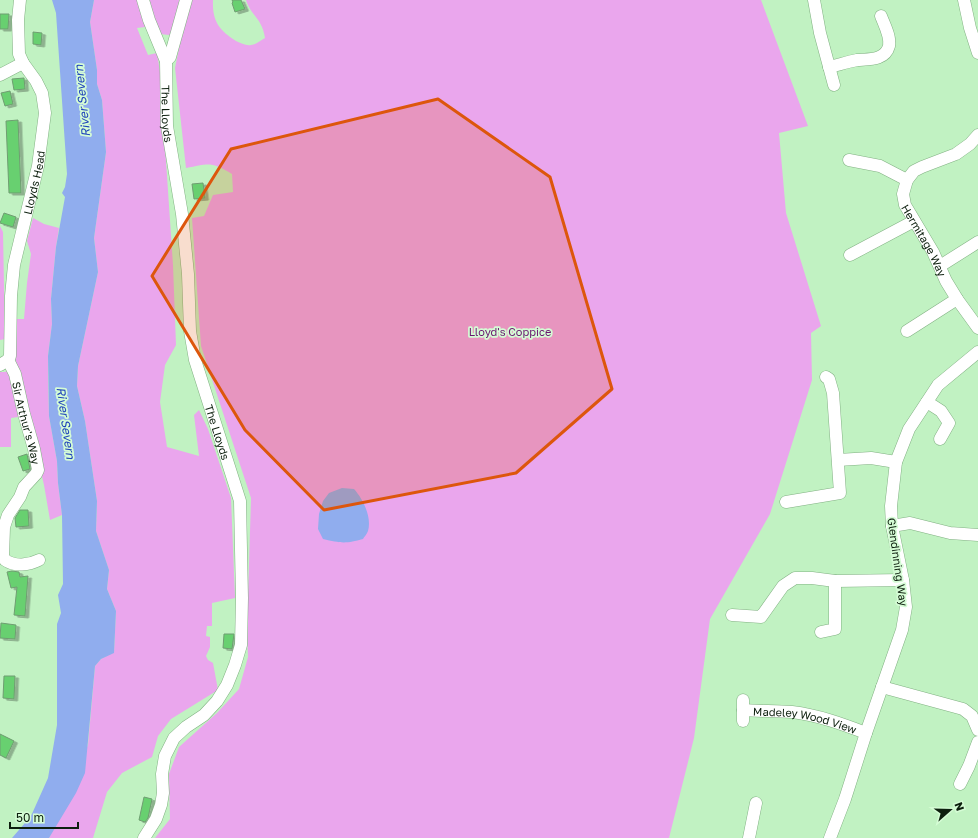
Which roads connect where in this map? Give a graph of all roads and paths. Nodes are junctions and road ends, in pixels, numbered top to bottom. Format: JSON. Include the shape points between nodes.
{"nodes":[{"id":1,"x":20,"y":0,"type":"edge"},
{"id":2,"x":143,"y":0,"type":"edge"},
{"id":3,"x":186,"y":0,"type":"edge"},
{"id":4,"x":814,"y":0,"type":"edge"},
{"id":5,"x":964,"y":0,"type":"edge"},
{"id":6,"x":882,"y":16,"type":"dead end"},
{"id":7,"x":177,"y":34,"type":"junction"},
{"id":8,"x":158,"y":39,"type":"junction"},
{"id":9,"x":978,"y":53,"type":"edge"},
{"id":10,"x":166,"y":61,"type":"junction"},
{"id":11,"x":22,"y":63,"type":"junction"},
{"id":12,"x":829,"y":67,"type":"junction"},
{"id":13,"x":0,"y":75,"type":"edge"},
{"id":14,"x":834,"y":85,"type":"dead end"},
{"id":15,"x":978,"y":135,"type":"edge"},
{"id":16,"x":849,"y":160,"type":"dead end"},
{"id":17,"x":907,"y":180,"type":"junction"},
{"id":18,"x":914,"y":221,"type":"junction"},
{"id":19,"x":978,"y":242,"type":"edge"},
{"id":20,"x":850,"y":255,"type":"dead end"},
{"id":21,"x":940,"y":266,"type":"junction"},
{"id":22,"x":956,"y":299,"type":"junction"},
{"id":23,"x":978,"y":328,"type":"edge"},
{"id":24,"x":907,"y":331,"type":"dead end"},
{"id":25,"x":978,"y":352,"type":"edge"},
{"id":26,"x":4,"y":362,"type":"edge"},
{"id":27,"x":826,"y":377,"type":"dead end"},
{"id":28,"x":927,"y":402,"type":"junction"},
{"id":29,"x":940,"y":439,"type":"dead end"},
{"id":30,"x":838,"y":460,"type":"junction"},
{"id":31,"x":896,"y":462,"type":"junction"},
{"id":32,"x":786,"y":502,"type":"dead end"},
{"id":33,"x":892,"y":526,"type":"junction"},
{"id":34,"x":978,"y":535,"type":"edge"},
{"id":35,"x":39,"y":560,"type":"dead end"},
{"id":36,"x":903,"y":580,"type":"junction"},
{"id":37,"x":835,"y":581,"type":"junction"},
{"id":38,"x":732,"y":615,"type":"dead end"},
{"id":39,"x":821,"y":632,"type":"dead end"},
{"id":40,"x":882,"y":687,"type":"junction"},
{"id":41,"x":743,"y":710,"type":"dead end"},
{"id":42,"x":978,"y":730,"type":"edge"},
{"id":43,"x":866,"y":733,"type":"junction"},
{"id":44,"x":978,"y":742,"type":"edge"},
{"id":45,"x":960,"y":784,"type":"dead end"},
{"id":46,"x":756,"y":803,"type":"dead end"},
{"id":47,"x":144,"y":838,"type":"edge"},
{"id":48,"x":750,"y":838,"type":"edge"},
{"id":49,"x":830,"y":838,"type":"edge"}],
"edges":[{"from":1,"to":11,"type":"street","name":"Lloyds Head","via":[[18,41]]},
{"from":2,"to":8,"type":"street","name":"The Lloyds"},
{"from":3,"to":7,"type":"street"},
{"from":4,"to":12,"type":"street"},
{"from":5,"to":9,"type":"street"},
{"from":6,"to":12,"type":"street","via":[[889,47],[883,55]]},
{"from":7,"to":8,"type":"street"},
{"from":7,"to":10,"type":"street","via":[[170,57]]},
{"from":8,"to":10,"type":"street","name":"The Lloyds"},
{"from":10,"to":47,"type":"street","name":"The Lloyds","via":[[167,126],[182,214],[191,338],[204,391],[240,500],[241,645],[227,685],[218,701],[174,738],[165,756],[161,805]]},
{"from":11,"to":13,"type":"street"},
{"from":11,"to":26,"type":"street","name":"Lloyds Head","via":[[42,93],[45,113],[38,166],[14,265],[10,352]]},
{"from":12,"to":14,"type":"street"},
{"from":15,"to":17,"type":"street","via":[[956,154],[918,169]]},
{"from":16,"to":17,"type":"street","via":[[880,166]]},
{"from":17,"to":18,"type":"street","name":"Hermitage Way","via":[[904,188],[905,206]]},
{"from":18,"to":20,"type":"street"},
{"from":18,"to":21,"type":"street","name":"Hermitage Way"},
{"from":19,"to":21,"type":"street"},
{"from":21,"to":22,"type":"street","name":"Hermitage Way"},
{"from":22,"to":23,"type":"street","name":"Hermitage Way"},
{"from":22,"to":24,"type":"street"},
{"from":25,"to":28,"type":"street","name":"Glendinning Way","via":[[938,385]]},
{"from":26,"to":35,"type":"street","name":"Sir Arthur's Way","via":[[15,374],[38,470],[24,486],[8,515],[4,527],[3,556],[4,560],[14,564],[27,565]]},
{"from":27,"to":30,"type":"street","via":[[833,393]]},
{"from":28,"to":29,"type":"street","via":[[941,411],[949,424]]},
{"from":28,"to":31,"type":"street","name":"Glendinning Way","via":[[909,429]]},
{"from":30,"to":31,"type":"street","via":[[871,458]]},
{"from":30,"to":32,"type":"street","via":[[840,493]]},
{"from":31,"to":33,"type":"street","name":"Glendinning Way","via":[[891,506]]},
{"from":33,"to":34,"type":"street","via":[[910,523],[950,533]]},
{"from":33,"to":36,"type":"street","name":"Glendinning Way"},
{"from":36,"to":37,"type":"street"},
{"from":36,"to":40,"type":"street","name":"Glendinning Way","via":[[906,607],[902,630]]},
{"from":37,"to":38,"type":"street","via":[[795,578],[783,586],[761,617]]},
{"from":37,"to":39,"type":"street","via":[[835,629]]},
{"from":40,"to":42,"type":"street","via":[[963,709],[972,716]]},
{"from":40,"to":43,"type":"street","name":"Glendinning Way"},
{"from":41,"to":43,"type":"street","name":"Madeley Wood View","via":[[793,712],[823,718]]},
{"from":43,"to":49,"type":"street","name":"Glendinning Way"},
{"from":44,"to":45,"type":"street"},
{"from":46,"to":48,"type":"street"}]}
